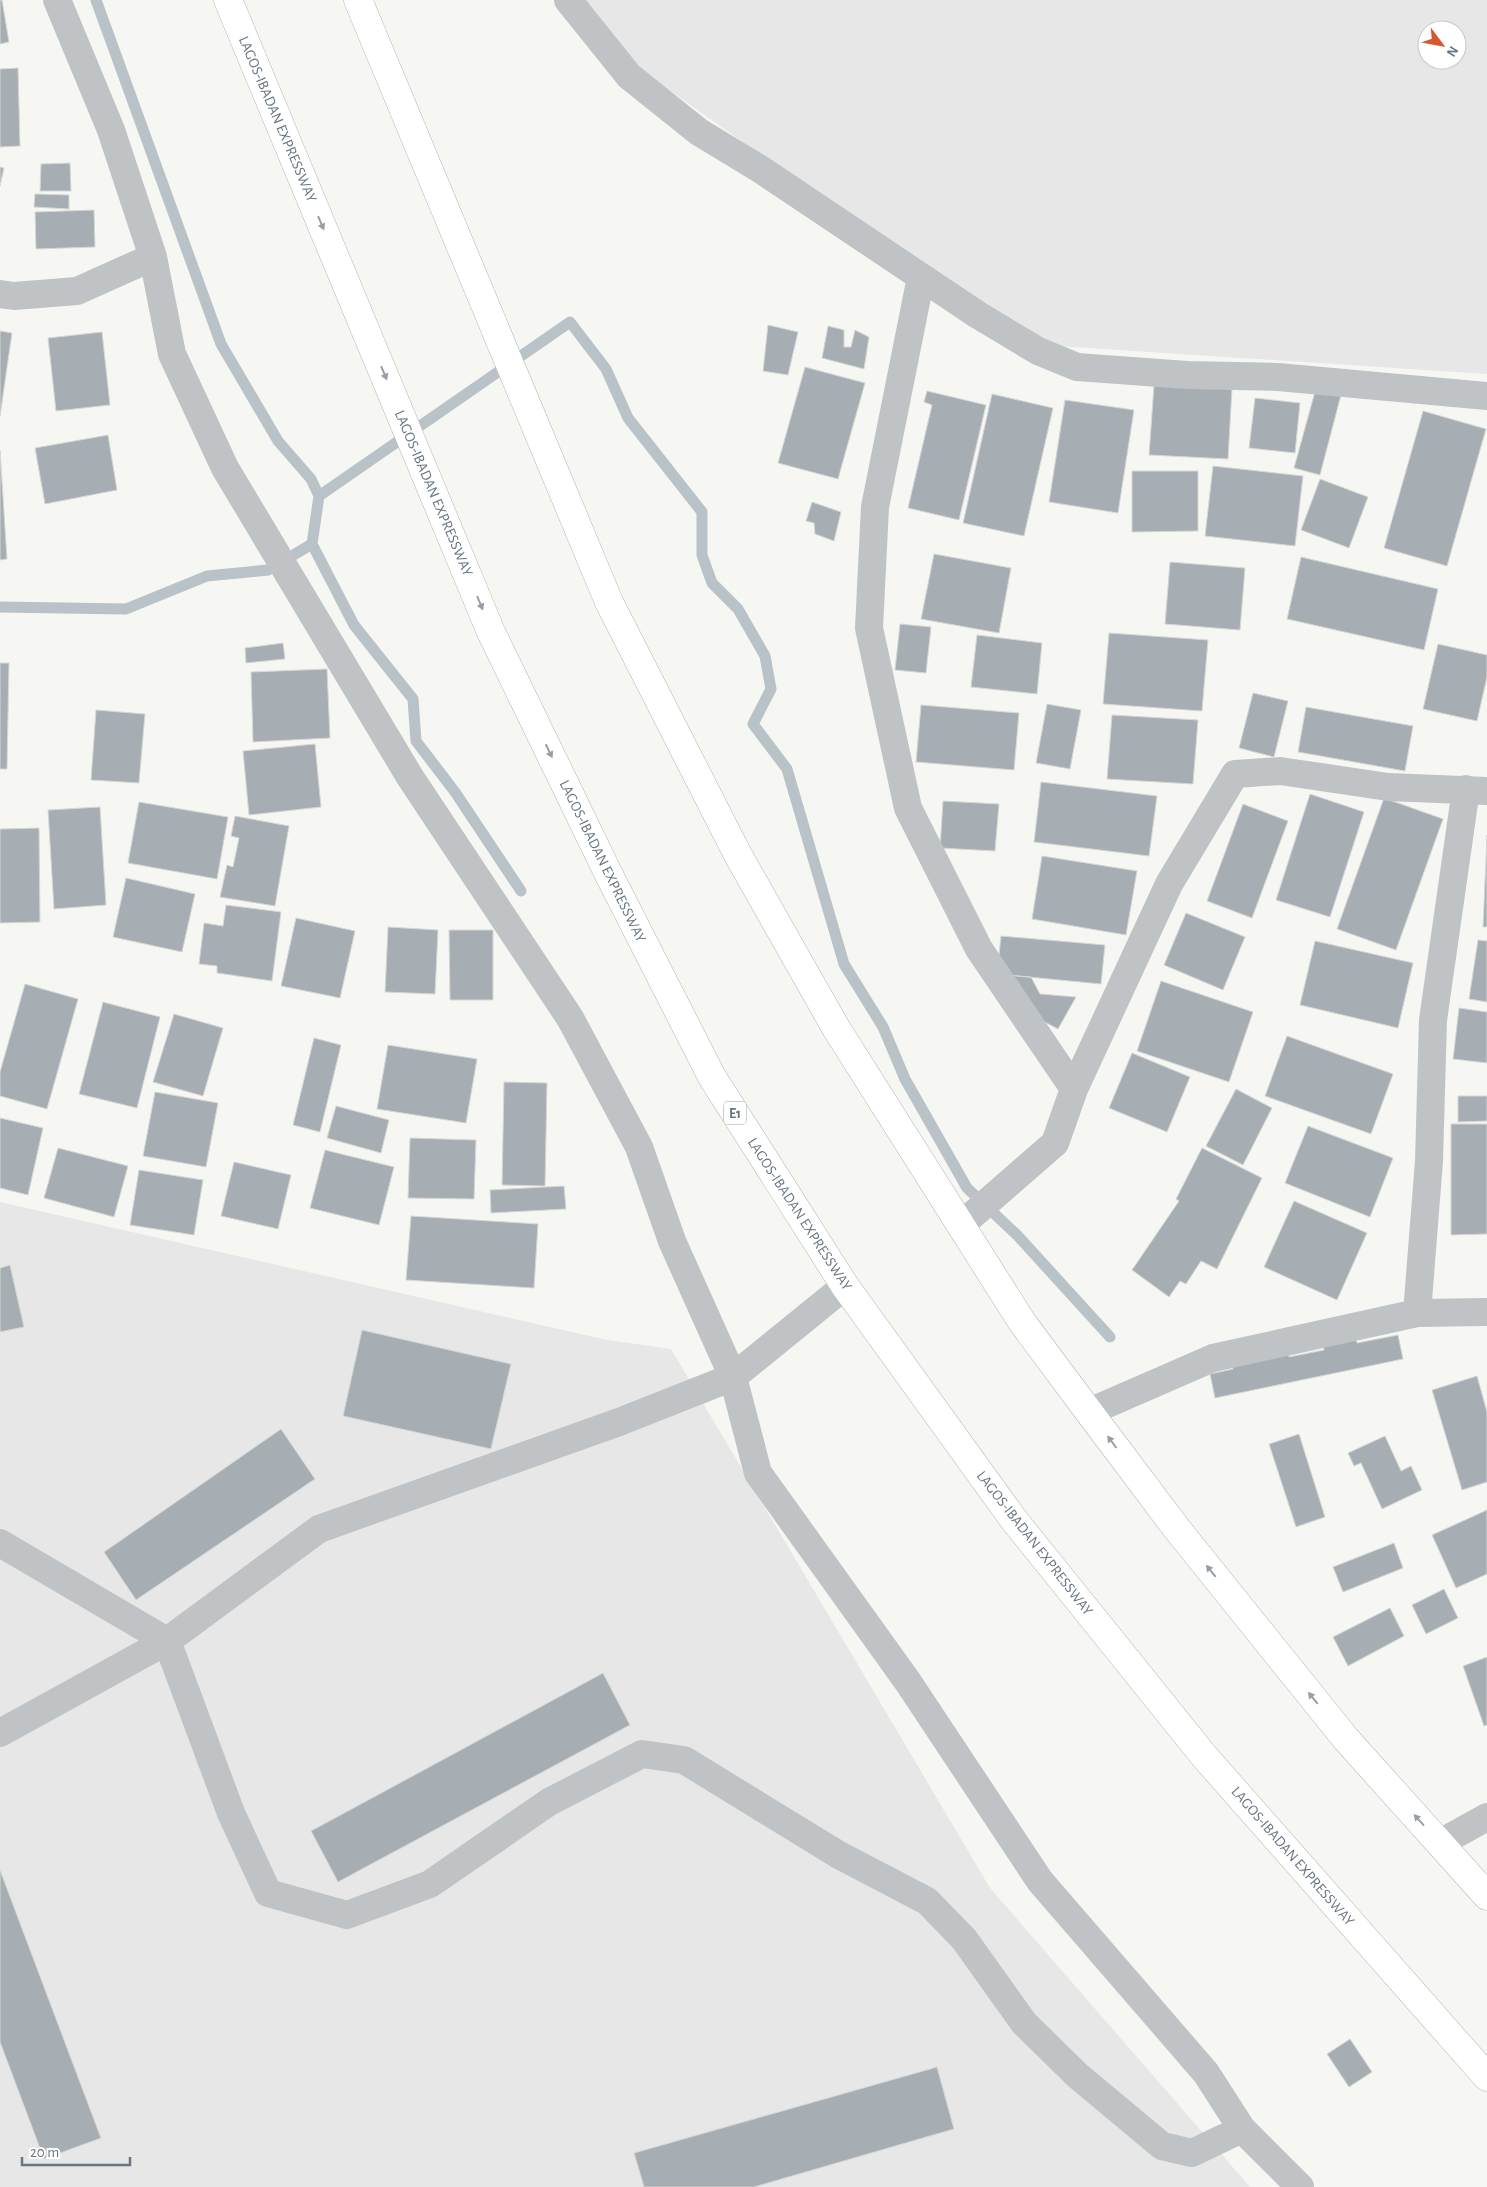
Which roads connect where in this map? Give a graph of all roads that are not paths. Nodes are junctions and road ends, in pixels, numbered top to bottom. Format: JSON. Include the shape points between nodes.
{"nodes":[{"id":1,"x":57,"y":0,"type":"edge"},
{"id":2,"x":228,"y":0,"type":"edge"},
{"id":3,"x":358,"y":0,"type":"edge"},
{"id":4,"x":568,"y":0,"type":"edge"},
{"id":5,"x":153,"y":257,"type":"junction"},
{"id":6,"x":920,"y":277,"type":"junction"},
{"id":7,"x":0,"y":294,"type":"edge"},
{"id":8,"x":1487,"y":396,"type":"edge"},
{"id":9,"x":1477,"y":790,"type":"edge"},
{"id":10,"x":1074,"y":1089,"type":"junction"},
{"id":11,"x":961,"y":1226,"type":"junction"},
{"id":12,"x":845,"y":1286,"type":"junction"},
{"id":13,"x":1487,"y":1312,"type":"edge"},
{"id":14,"x":1417,"y":1313,"type":"junction"},
{"id":15,"x":733,"y":1378,"type":"junction"},
{"id":16,"x":1089,"y":1412,"type":"junction"},
{"id":17,"x":0,"y":1543,"type":"edge"},
{"id":18,"x":167,"y":1641,"type":"junction"},
{"id":19,"x":0,"y":1733,"type":"edge"},
{"id":20,"x":1487,"y":1817,"type":"edge"},
{"id":21,"x":1440,"y":1844,"type":"junction"},
{"id":22,"x":1487,"y":1896,"type":"edge"},
{"id":23,"x":1487,"y":2077,"type":"edge"},
{"id":24,"x":1242,"y":2129,"type":"junction"},
{"id":25,"x":1300,"y":2187,"type":"edge"}],
"edges":[{"from":1,"to":5,"type":"street","via":[[111,130]]},
{"from":2,"to":12,"type":"highway","name":"LAGOS-IBADAN EXPRESSWAY","number":"E1","one_way":true,"via":[[491,632],[712,1077]]},
{"from":3,"to":11,"type":"highway","via":[[609,602],[738,855],[836,1028]]},
{"from":4,"to":6,"type":"street","via":[[628,76],[699,132],[760,169]]},
{"from":5,"to":7,"type":"street","via":[[77,291],[14,296]]},
{"from":5,"to":15,"type":"street","via":[[172,354],[225,468],[410,777],[570,1018],[639,1147],[672,1241]]},
{"from":6,"to":8,"type":"street","via":[[1038,351],[1077,367],[1187,376],[1278,377]]},
{"from":6,"to":10,"type":"street","via":[[875,507],[869,628],[908,808],[979,949]]},
{"from":9,"to":10,"type":"street","via":[[1388,786],[1280,771],[1235,774],[1169,884]]},
{"from":9,"to":14,"type":"street","via":[[1433,1020],[1429,1161]]},
{"from":10,"to":11,"type":"street","via":[[1055,1143]]},
{"from":11,"to":16,"type":"highway","via":[[1022,1322]]},
{"from":12,"to":15,"type":"street"},
{"from":12,"to":23,"type":"highway","name":"LAGOS-IBADAN EXPRESSWAY","number":"E1","via":[[1014,1520],[1204,1756]]},
{"from":13,"to":14,"type":"street"},
{"from":14,"to":16,"type":"street","via":[[1213,1358]]},
{"from":15,"to":18,"type":"street","via":[[319,1529]]},
{"from":15,"to":24,"type":"street","via":[[758,1473],[908,1682],[1040,1881],[1206,2073]]},
{"from":21,"to":16,"type":"highway","one_way":true,"via":[[1334,1724],[1177,1529]]},
{"from":17,"to":18,"type":"street"},
{"from":18,"to":19,"type":"street"},
{"from":18,"to":24,"type":"street","via":[[231,1812],[268,1893],[347,1915],[430,1884],[549,1802],[642,1754],[684,1760],[839,1856],[927,1901],[964,1939],[1024,2023],[1083,2080],[1162,2146],[1192,2153]]},
{"from":20,"to":21,"type":"street"},
{"from":21,"to":22,"type":"highway"},
{"from":24,"to":25,"type":"street"}]}
